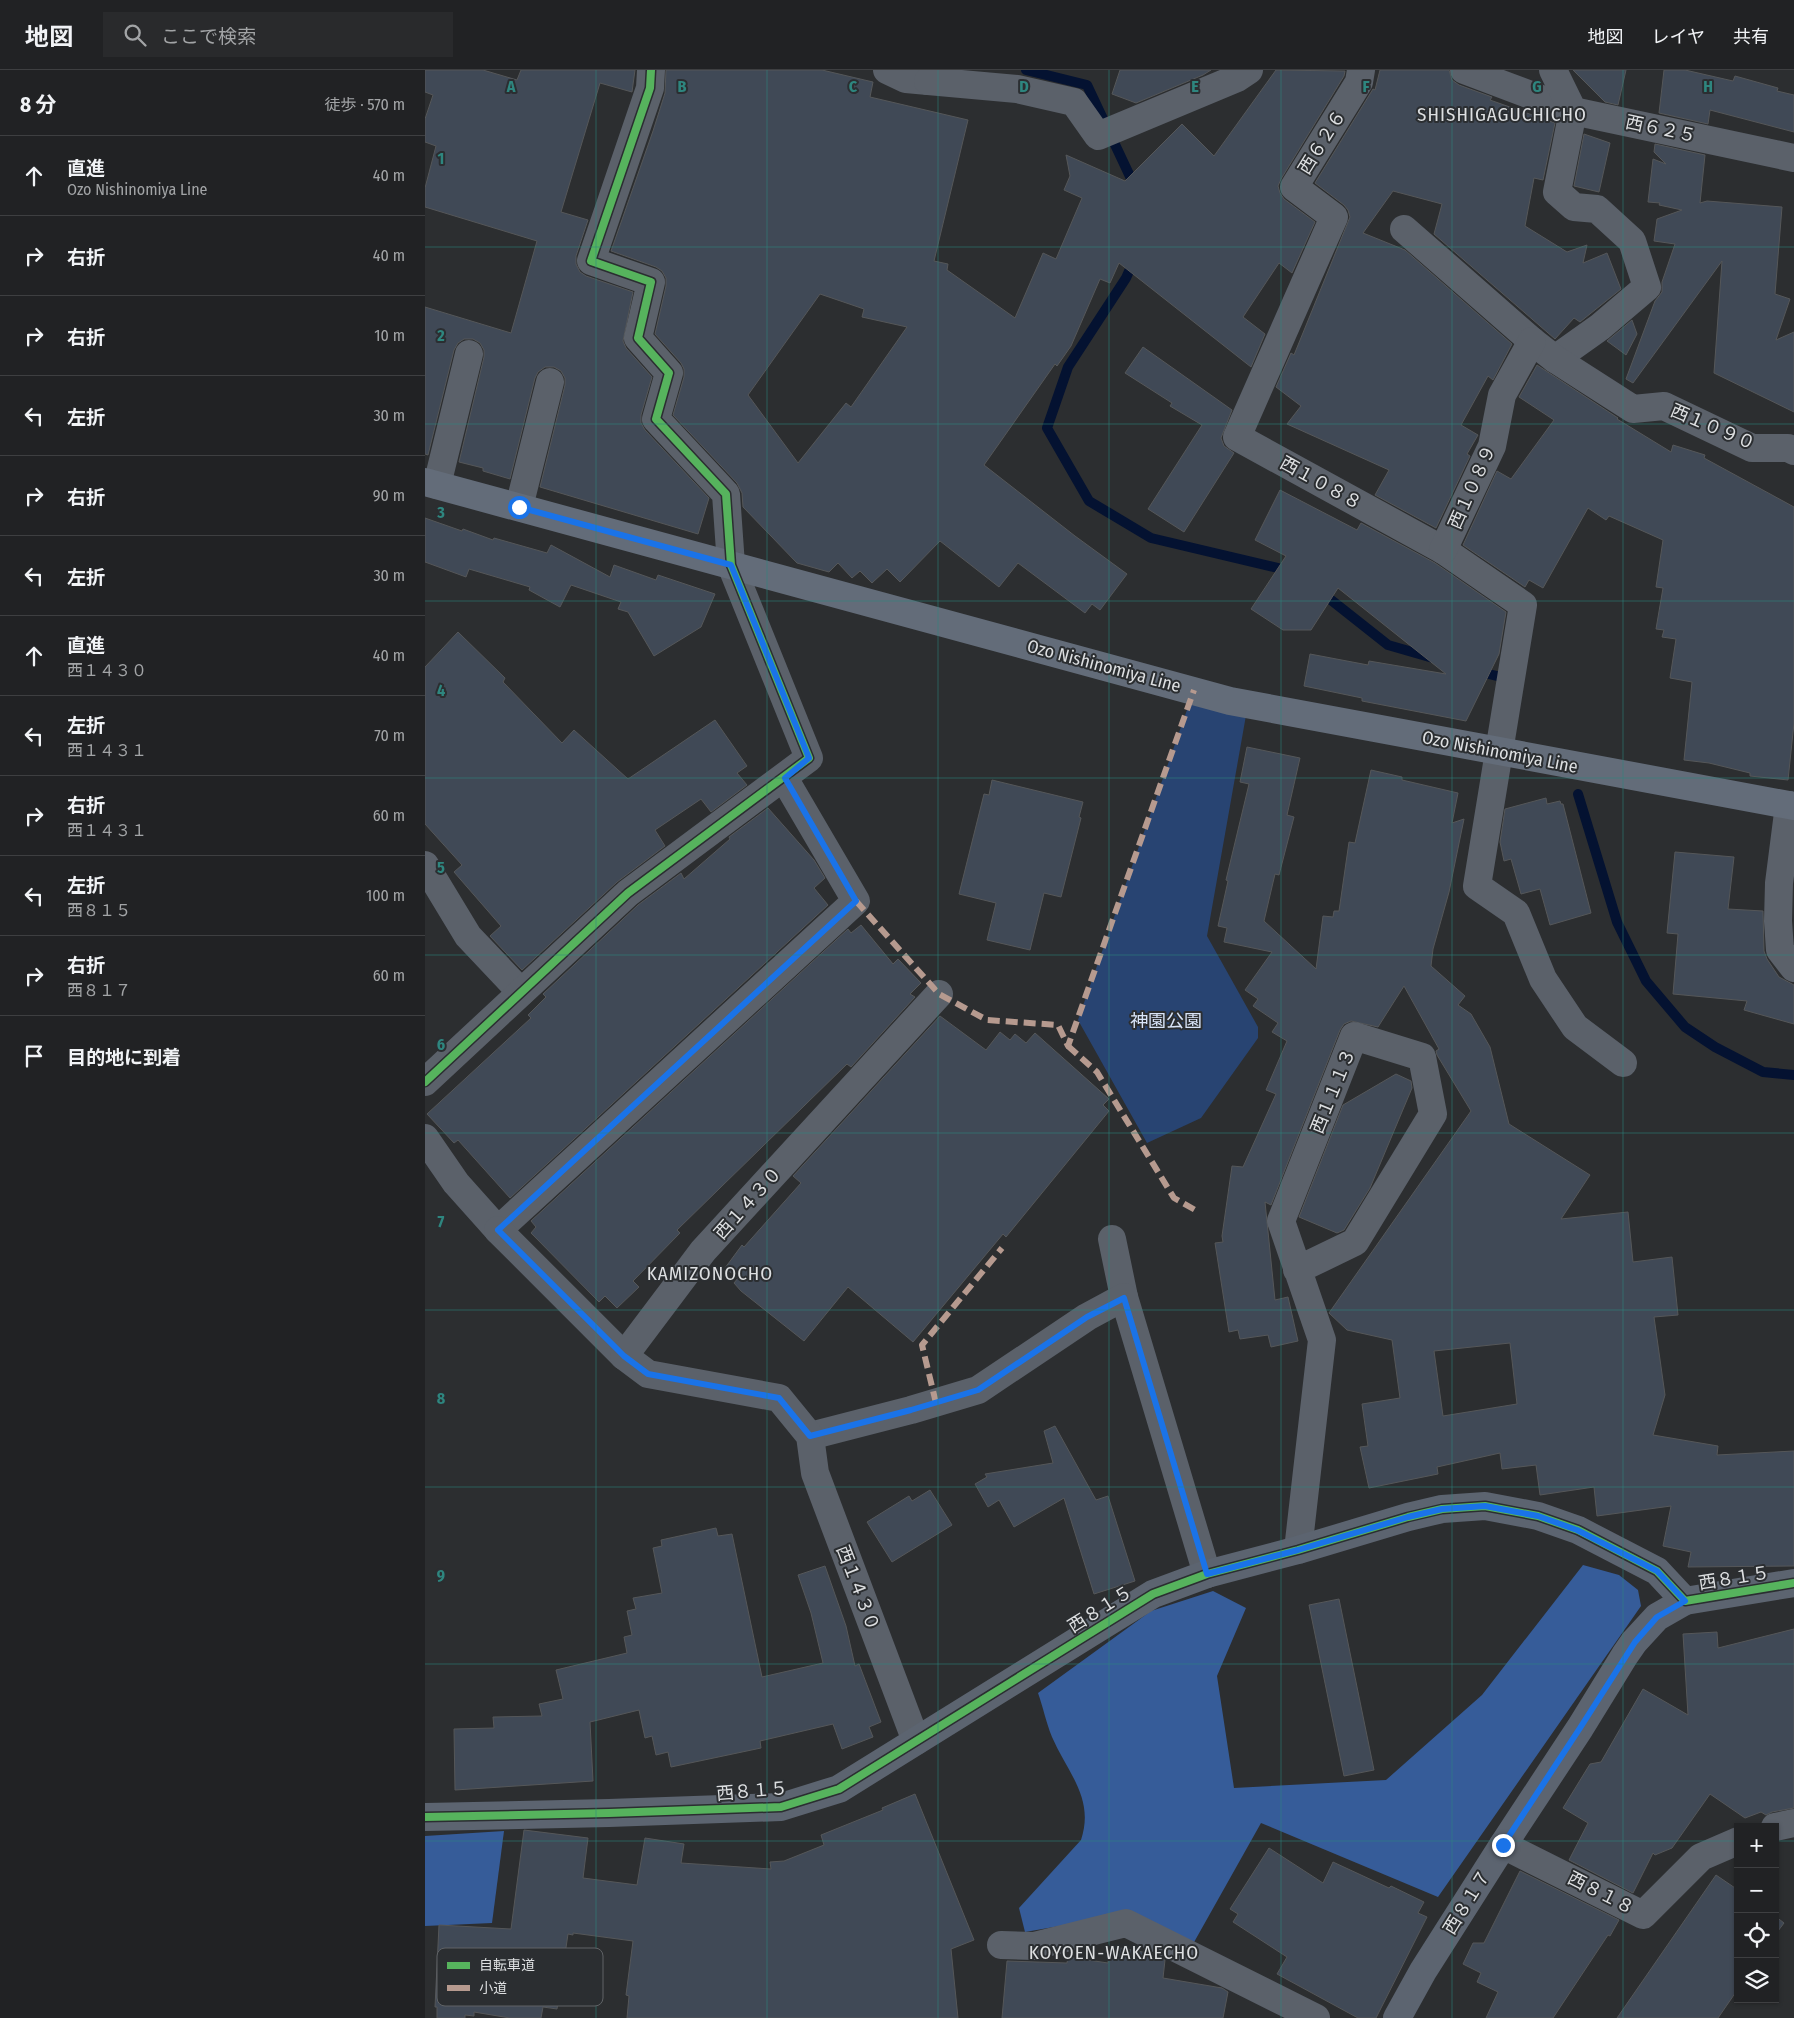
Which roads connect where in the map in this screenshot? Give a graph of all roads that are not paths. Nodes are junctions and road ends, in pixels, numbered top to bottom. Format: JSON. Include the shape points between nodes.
{"nodes":[{"id":1,"x":651,"y":70,"type":"edge"},
{"id":2,"x":887,"y":70,"type":"edge"},
{"id":3,"x":1249,"y":70,"type":"edge"},
{"id":4,"x":1361,"y":70,"type":"edge"},
{"id":5,"x":1464,"y":70,"type":"edge"},
{"id":6,"x":1553,"y":70,"type":"edge"},
{"id":7,"x":930,"y":76,"type":"edge"},
{"id":8,"x":1573,"y":111,"type":"junction"},
{"id":9,"x":1794,"y":158,"type":"edge"},
{"id":10,"x":1294,"y":187,"type":"joint"},
{"id":11,"x":1404,"y":229,"type":"dead end"},
{"id":12,"x":1532,"y":341,"type":"junction"},
{"id":13,"x":469,"y":354,"type":"dead end"},
{"id":14,"x":1555,"y":359,"type":"junction"},
{"id":15,"x":550,"y":382,"type":"dead end"},
{"id":16,"x":1794,"y":451,"type":"edge"},
{"id":17,"x":431,"y":483,"type":"edge"},
{"id":18,"x":519,"y":507,"type":"junction"},
{"id":19,"x":1443,"y":550,"type":"junction"},
{"id":20,"x":731,"y":565,"type":"junction"},
{"id":21,"x":1498,"y":751,"type":"junction"},
{"id":22,"x":785,"y":778,"type":"junction"},
{"id":23,"x":1791,"y":805,"type":"edge"},
{"id":24,"x":425,"y":866,"type":"edge"},
{"id":25,"x":1794,"y":968,"type":"edge"},
{"id":26,"x":521,"y":992,"type":"junction"},
{"id":27,"x":939,"y":994,"type":"dead end"},
{"id":28,"x":1623,"y":1063,"type":"dead end"},
{"id":29,"x":425,"y":1082,"type":"edge"},
{"id":30,"x":425,"y":1138,"type":"edge"},
{"id":31,"x":498,"y":1230,"type":"junction"},
{"id":32,"x":1112,"y":1239,"type":"dead end"},
{"id":33,"x":1297,"y":1270,"type":"junction"},
{"id":34,"x":1124,"y":1298,"type":"junction"},
{"id":35,"x":624,"y":1356,"type":"junction"},
{"id":36,"x":810,"y":1436,"type":"junction"},
{"id":37,"x":1298,"y":1550,"type":"junction"},
{"id":38,"x":1207,"y":1574,"type":"junction"},
{"id":39,"x":1794,"y":1583,"type":"edge"},
{"id":40,"x":1685,"y":1601,"type":"junction"},
{"id":41,"x":916,"y":1741,"type":"junction"},
{"id":42,"x":425,"y":1817,"type":"edge"},
{"id":43,"x":1794,"y":1823,"type":"edge"},
{"id":44,"x":1779,"y":1826,"type":"edge"},
{"id":45,"x":1734,"y":1843,"type":"edge"},
{"id":46,"x":1503,"y":1845,"type":"junction"},
{"id":47,"x":1001,"y":1945,"type":"dead end"},
{"id":48,"x":1316,"y":2018,"type":"edge"},
{"id":49,"x":1397,"y":2018,"type":"edge"}],
"edges":[{"from":1,"to":20,"type":"street","via":[[650,88],[591,260],[651,282],[638,338],[669,373],[656,419],[725,494]]},
{"from":2,"to":7,"type":"street","via":[[906,79]]},
{"from":3,"to":7,"type":"street","via":[[1237,78],[1109,131],[1074,102],[1017,89]]},
{"from":4,"to":10,"type":"street","name":"西６２６","via":[[1359,82]]},
{"from":5,"to":8,"type":"street","name":"西６２５"},
{"from":6,"to":8,"type":"street"},
{"from":8,"to":9,"type":"street","name":"西６２５"},
{"from":8,"to":14,"type":"street","via":[[1557,192],[1574,207],[1597,208],[1632,241],[1647,287],[1600,327]]},
{"from":10,"to":19,"type":"street","name":"西１０８８","via":[[1334,217],[1237,437]]},
{"from":11,"to":12,"type":"street","name":"西１０９０"},
{"from":12,"to":14,"type":"street","name":"西１０９０"},
{"from":12,"to":19,"type":"street","name":"西１０８９","via":[[1502,395],[1492,446]]},
{"from":13,"to":17,"type":"street"},
{"from":14,"to":16,"type":"street","name":"西１０９０","via":[[1633,409],[1664,406],[1752,448],[1788,448]]},
{"from":15,"to":18,"type":"street"},
{"from":17,"to":18,"type":"main road","name":"Ozo Nishinomiya Line"},
{"from":18,"to":20,"type":"main road","name":"Ozo Nishinomiya Line"},
{"from":19,"to":21,"type":"street","name":"西１０８８","via":[[1523,605]]},
{"from":20,"to":21,"type":"main road","name":"Ozo Nishinomiya Line","via":[[1230,701]]},
{"from":20,"to":22,"type":"street","via":[[809,758]]},
{"from":21,"to":23,"type":"main road","name":"Ozo Nishinomiya Line"},
{"from":21,"to":28,"type":"street","via":[[1477,886],[1515,913],[1543,979],[1575,1028]]},
{"from":22,"to":26,"type":"street","via":[[628,893]]},
{"from":22,"to":31,"type":"street","via":[[856,901]]},
{"from":23,"to":25,"type":"street","via":[[1779,883],[1778,921],[1780,950]]},
{"from":24,"to":26,"type":"street","via":[[468,936]]},
{"from":26,"to":29,"type":"street"},
{"from":27,"to":35,"type":"street","name":"西１４３０","via":[[703,1251]]},
{"from":30,"to":31,"type":"street","via":[[456,1183]]},
{"from":31,"to":35,"type":"street"},
{"from":32,"to":34,"type":"street"},
{"from":33,"to":33,"type":"street","name":"西１１１３","via":[[1281,1221],[1354,1036],[1421,1057],[1433,1114],[1355,1242]]},
{"from":33,"to":37,"type":"street","name":"西１１１３","via":[[1321,1340]]},
{"from":34,"to":36,"type":"street","via":[[1087,1317],[978,1390]]},
{"from":34,"to":38,"type":"street"},
{"from":35,"to":36,"type":"street","via":[[648,1374],[779,1398]]},
{"from":36,"to":41,"type":"street","name":"西１４３０","via":[[815,1473]]},
{"from":37,"to":38,"type":"street","name":"西８１５"},
{"from":37,"to":40,"type":"street","name":"西８１５","via":[[1433,1511],[1485,1506],[1538,1516],[1577,1530],[1657,1571]]},
{"from":38,"to":41,"type":"street","name":"西８１５","via":[[1153,1594]]},
{"from":39,"to":40,"type":"street","name":"西８１５"},
{"from":40,"to":46,"type":"street","name":"西８１７","via":[[1657,1617],[1635,1642]]},
{"from":41,"to":42,"type":"street","name":"西８１５","via":[[839,1788],[781,1807]]},
{"from":43,"to":44,"type":"street"},
{"from":45,"to":46,"type":"street","name":"西８１８","via":[[1701,1857],[1643,1914]]},
{"from":46,"to":49,"type":"street","name":"西８１７","via":[[1423,1970]]},
{"from":47,"to":48,"type":"street","via":[[1034,1946],[1126,1923]]}]}
